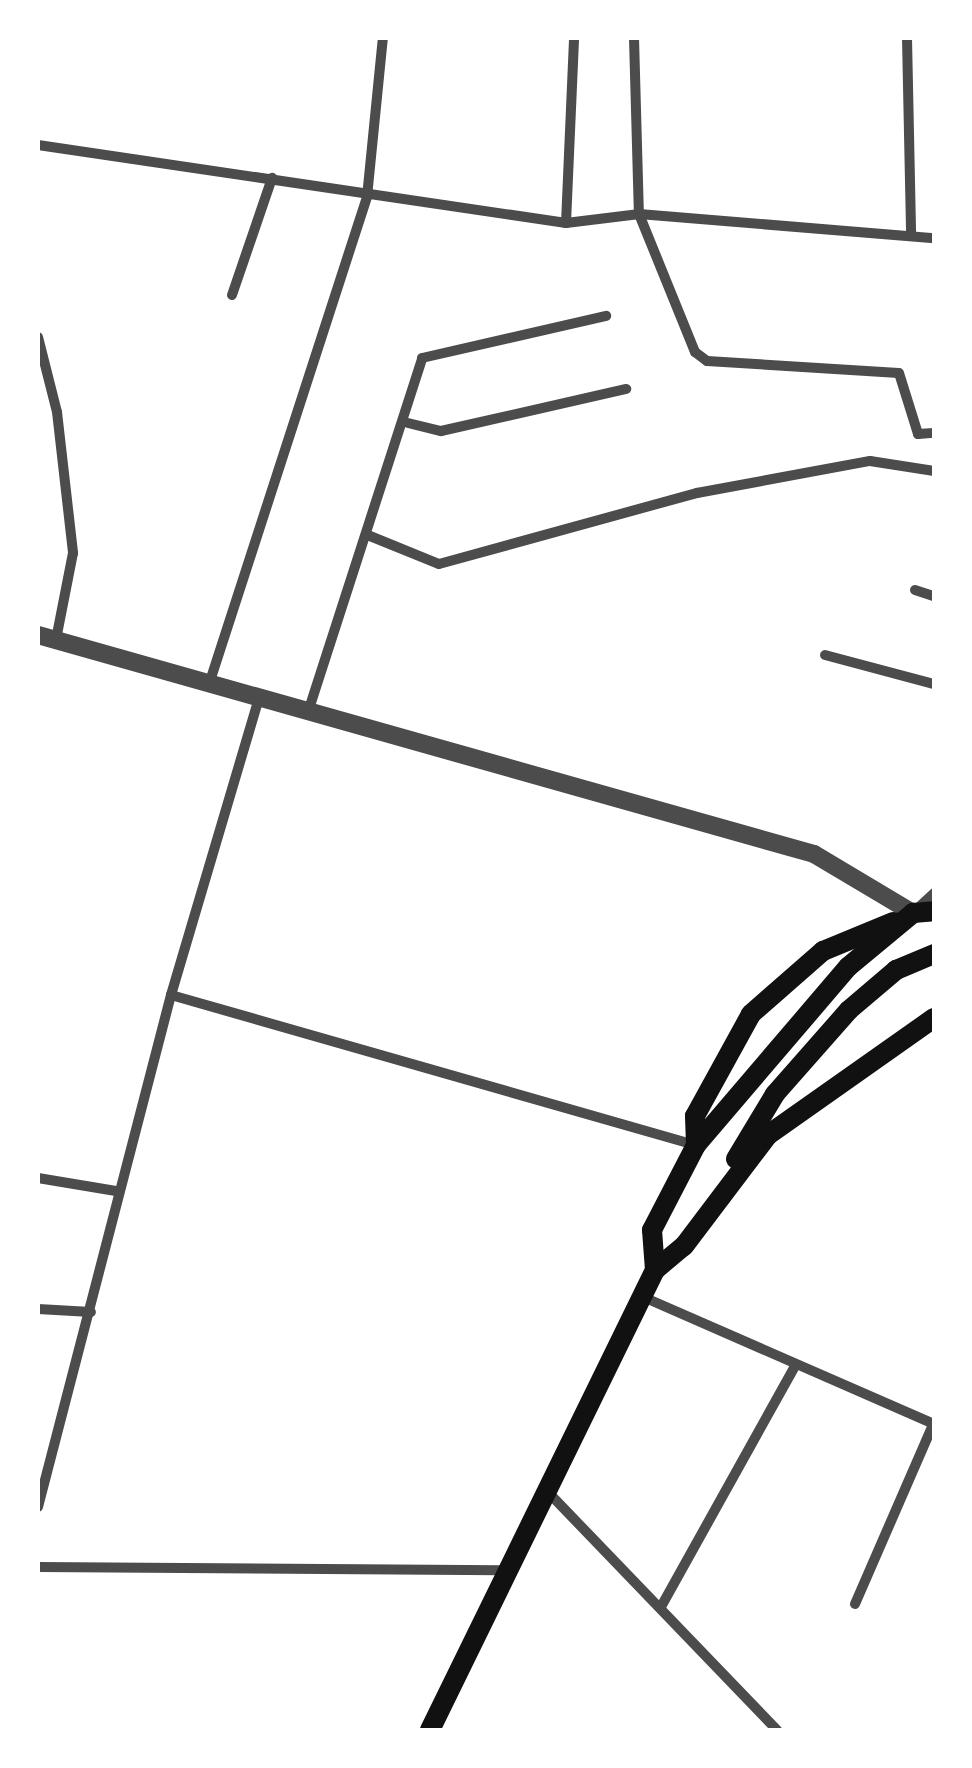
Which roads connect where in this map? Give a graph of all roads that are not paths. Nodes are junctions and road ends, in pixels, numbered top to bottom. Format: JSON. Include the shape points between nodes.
{"nodes":[{"id":1,"x":382,"y":38,"type":"edge"},
{"id":2,"x":574,"y":38,"type":"edge"},
{"id":3,"x":634,"y":38,"type":"edge"},
{"id":4,"x":908,"y":38,"type":"edge"},
{"id":5,"x":38,"y":145,"type":"edge"},
{"id":6,"x":272,"y":178,"type":"junction"},
{"id":7,"x":368,"y":197,"type":"junction"},
{"id":8,"x":640,"y":214,"type":"junction"},
{"id":9,"x":566,"y":224,"type":"junction"},
{"id":10,"x":911,"y":236,"type":"junction"},
{"id":11,"x":934,"y":238,"type":"edge"},
{"id":12,"x":232,"y":296,"type":"dead end"},
{"id":13,"x":606,"y":316,"type":"dead end"},
{"id":14,"x":38,"y":337,"type":"edge"},
{"id":15,"x":626,"y":389,"type":"dead end"},
{"id":16,"x":408,"y":423,"type":"junction"},
{"id":17,"x":934,"y":433,"type":"edge"},
{"id":18,"x":934,"y":471,"type":"edge"},
{"id":19,"x":370,"y":536,"type":"junction"},
{"id":20,"x":916,"y":590,"type":"dead end"},
{"id":21,"x":934,"y":596,"type":"edge"},
{"id":22,"x":47,"y":638,"type":"edge"},
{"id":23,"x":826,"y":654,"type":"dead end"},
{"id":24,"x":211,"y":678,"type":"junction"},
{"id":25,"x":934,"y":684,"type":"edge"},
{"id":26,"x":260,"y":695,"type":"junction"},
{"id":27,"x":308,"y":712,"type":"junction"},
{"id":28,"x":934,"y":893,"type":"edge"},
{"id":29,"x":924,"y":912,"type":"edge"},
{"id":30,"x":934,"y":954,"type":"edge"},
{"id":31,"x":171,"y":995,"type":"junction"},
{"id":32,"x":934,"y":1018,"type":"edge"},
{"id":33,"x":785,"y":1037,"type":"junction"},
{"id":34,"x":822,"y":1040,"type":"junction"},
{"id":35,"x":696,"y":1145,"type":"junction"},
{"id":36,"x":38,"y":1178,"type":"edge"},
{"id":37,"x":725,"y":1184,"type":"junction"},
{"id":38,"x":116,"y":1192,"type":"junction"},
{"id":39,"x":655,"y":1270,"type":"junction"},
{"id":40,"x":640,"y":1296,"type":"junction"},
{"id":41,"x":38,"y":1309,"type":"edge"},
{"id":42,"x":91,"y":1312,"type":"junction"},
{"id":43,"x":794,"y":1368,"type":"junction"},
{"id":44,"x":934,"y":1423,"type":"edge"},
{"id":45,"x":543,"y":1487,"type":"junction"},
{"id":46,"x":38,"y":1507,"type":"edge"},
{"id":47,"x":38,"y":1567,"type":"edge"},
{"id":48,"x":502,"y":1570,"type":"junction"},
{"id":49,"x":662,"y":1604,"type":"junction"},
{"id":50,"x":855,"y":1604,"type":"dead end"},
{"id":51,"x":430,"y":1730,"type":"edge"},
{"id":52,"x":777,"y":1730,"type":"edge"}],
"edges":[{"from":1,"to":7,"type":"street"},
{"from":2,"to":9,"type":"street"},
{"from":3,"to":8,"type":"street"},
{"from":4,"to":10,"type":"street"},
{"from":5,"to":6,"type":"street"},
{"from":6,"to":7,"type":"street"},
{"from":6,"to":12,"type":"street"},
{"from":7,"to":9,"type":"street"},
{"from":7,"to":24,"type":"street"},
{"from":8,"to":9,"type":"street"},
{"from":8,"to":10,"type":"street"},
{"from":8,"to":17,"type":"street","via":[[695,352],[707,360],[899,373],[918,434]]},
{"from":10,"to":11,"type":"street"},
{"from":13,"to":16,"type":"street","via":[[422,358]]},
{"from":14,"to":22,"type":"street","via":[[57,412],[73,554]]},
{"from":15,"to":16,"type":"street","via":[[441,432]]},
{"from":16,"to":19,"type":"street"},
{"from":18,"to":19,"type":"street","via":[[870,461],[716,490],[439,564]]},
{"from":19,"to":27,"type":"street"},
{"from":20,"to":21,"type":"street"},
{"from":22,"to":24,"type":"street"},
{"from":23,"to":25,"type":"street"},
{"from":24,"to":26,"type":"street"},
{"from":26,"to":27,"type":"street"},
{"from":26,"to":31,"type":"street"},
{"from":27,"to":29,"type":"street","via":[[814,854]]},
{"from":28,"to":29,"type":"street"},
{"from":29,"to":33,"type":"main road"},
{"from":29,"to":35,"type":"main road","via":[[822,951],[750,1014],[695,1116]]},
{"from":30,"to":34,"type":"main road","via":[[872,987]]},
{"from":31,"to":35,"type":"street"},
{"from":31,"to":38,"type":"street"},
{"from":32,"to":37,"type":"main road","via":[[807,1101]]},
{"from":33,"to":34,"type":"main road","via":[[816,1024]]},
{"from":33,"to":35,"type":"main road"},
{"from":34,"to":37,"type":"main road","via":[[775,1094]]},
{"from":35,"to":39,"type":"main road","via":[[652,1230]]},
{"from":36,"to":38,"type":"street"},
{"from":37,"to":39,"type":"main road","via":[[684,1246]]},
{"from":38,"to":42,"type":"street"},
{"from":39,"to":40,"type":"main road"},
{"from":40,"to":43,"type":"street"},
{"from":40,"to":45,"type":"main road"},
{"from":41,"to":42,"type":"street"},
{"from":42,"to":46,"type":"street"},
{"from":43,"to":44,"type":"street"},
{"from":43,"to":49,"type":"street"},
{"from":44,"to":50,"type":"street"},
{"from":45,"to":48,"type":"main road"},
{"from":45,"to":49,"type":"street"},
{"from":47,"to":48,"type":"street"},
{"from":48,"to":51,"type":"main road"},
{"from":49,"to":52,"type":"street"}]}
